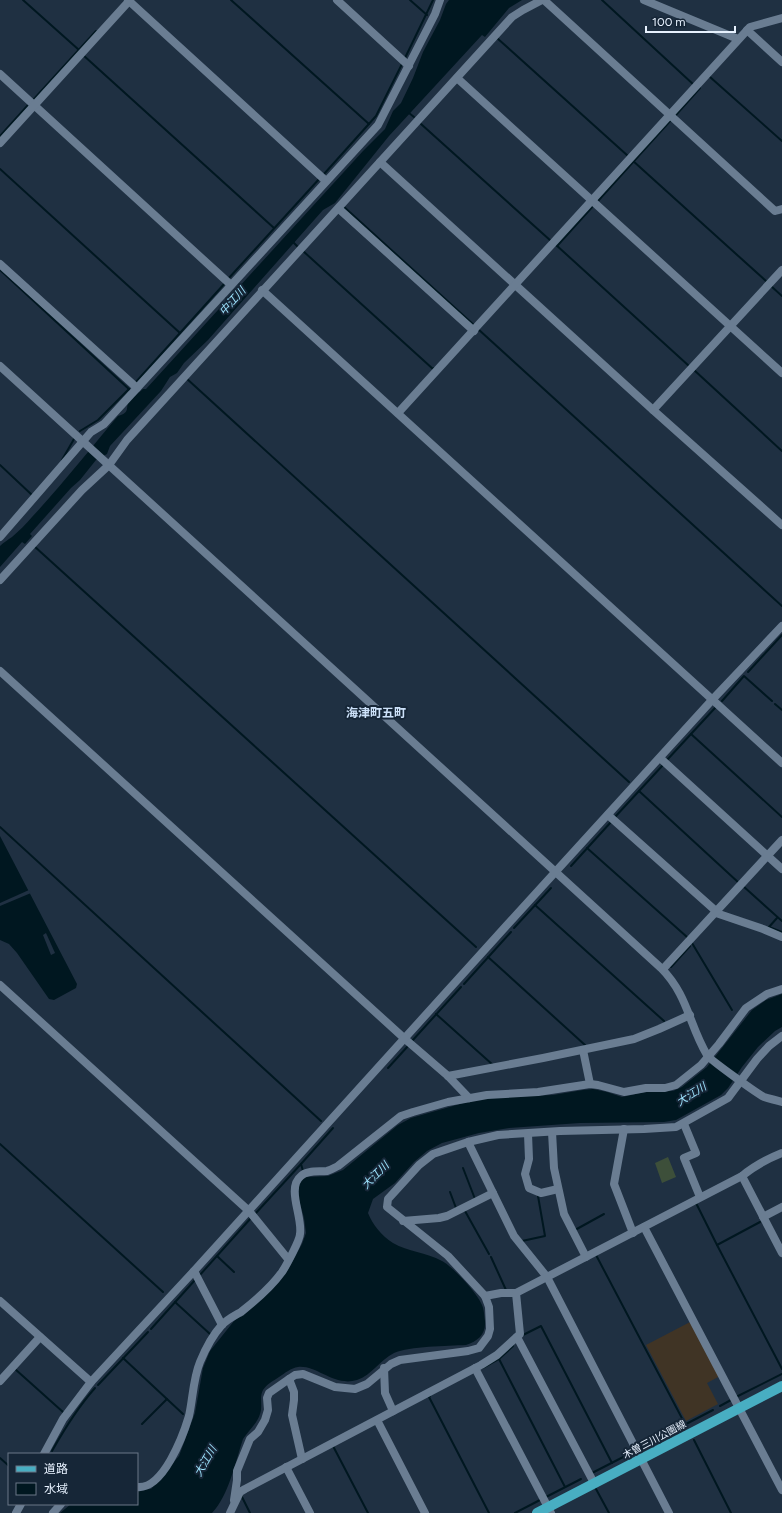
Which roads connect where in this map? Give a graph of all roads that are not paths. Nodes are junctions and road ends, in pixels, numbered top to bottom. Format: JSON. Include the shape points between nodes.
{"nodes":[{"id":1,"x":129,"y":0,"type":"edge"},
{"id":2,"x":337,"y":0,"type":"edge"},
{"id":3,"x":440,"y":0,"type":"edge"},
{"id":4,"x":543,"y":0,"type":"edge"},
{"id":5,"x":644,"y":0,"type":"edge"},
{"id":6,"x":782,"y":18,"type":"edge"},
{"id":7,"x":747,"y":30,"type":"junction"},
{"id":8,"x":738,"y":39,"type":"junction"},
{"id":9,"x":782,"y":62,"type":"edge"},
{"id":10,"x":409,"y":66,"type":"junction"},
{"id":11,"x":0,"y":74,"type":"edge"},
{"id":12,"x":457,"y":78,"type":"junction"},
{"id":13,"x":34,"y":105,"type":"junction"},
{"id":14,"x":670,"y":115,"type":"junction"},
{"id":15,"x":0,"y":143,"type":"edge"},
{"id":16,"x":380,"y":162,"type":"junction"},
{"id":17,"x":326,"y":181,"type":"junction"},
{"id":18,"x":592,"y":200,"type":"junction"},
{"id":19,"x":339,"y":209,"type":"junction"},
{"id":20,"x":782,"y":209,"type":"edge"},
{"id":21,"x":0,"y":264,"type":"edge"},
{"id":22,"x":782,"y":270,"type":"edge"},
{"id":23,"x":231,"y":285,"type":"junction"},
{"id":24,"x":515,"y":285,"type":"junction"},
{"id":25,"x":262,"y":290,"type":"junction"},
{"id":26,"x":730,"y":326,"type":"junction"},
{"id":27,"x":474,"y":331,"type":"junction"},
{"id":28,"x":0,"y":366,"type":"edge"},
{"id":29,"x":782,"y":373,"type":"edge"},
{"id":30,"x":137,"y":388,"type":"junction"},
{"id":31,"x":653,"y":410,"type":"junction"},
{"id":32,"x":398,"y":414,"type":"junction"},
{"id":33,"x":82,"y":441,"type":"junction"},
{"id":34,"x":107,"y":464,"type":"junction"},
{"id":35,"x":782,"y":525,"type":"edge"},
{"id":36,"x":0,"y":537,"type":"edge"},
{"id":37,"x":0,"y":580,"type":"edge"},
{"id":38,"x":782,"y":626,"type":"edge"},
{"id":39,"x":0,"y":671,"type":"edge"},
{"id":40,"x":712,"y":700,"type":"junction"},
{"id":41,"x":660,"y":758,"type":"junction"},
{"id":42,"x":782,"y":763,"type":"edge"},
{"id":43,"x":608,"y":815,"type":"junction"},
{"id":44,"x":782,"y":840,"type":"edge"},
{"id":45,"x":767,"y":856,"type":"junction"},
{"id":46,"x":782,"y":869,"type":"edge"},
{"id":47,"x":557,"y":872,"type":"junction"},
{"id":48,"x":716,"y":913,"type":"junction"},
{"id":49,"x":782,"y":937,"type":"edge"},
{"id":50,"x":663,"y":970,"type":"junction"},
{"id":51,"x":0,"y":984,"type":"edge"},
{"id":52,"x":782,"y":989,"type":"edge"},
{"id":53,"x":690,"y":1015,"type":"junction"},
{"id":54,"x":782,"y":1036,"type":"edge"},
{"id":55,"x":405,"y":1039,"type":"junction"},
{"id":56,"x":583,"y":1050,"type":"junction"},
{"id":57,"x":709,"y":1057,"type":"junction"},
{"id":58,"x":448,"y":1076,"type":"junction"},
{"id":59,"x":740,"y":1080,"type":"junction"},
{"id":60,"x":590,"y":1084,"type":"junction"},
{"id":61,"x":469,"y":1098,"type":"junction"},
{"id":62,"x":782,"y":1102,"type":"edge"},
{"id":63,"x":684,"y":1124,"type":"junction"},
{"id":64,"x":624,"y":1129,"type":"junction"},
{"id":65,"x":552,"y":1132,"type":"junction"},
{"id":66,"x":528,"y":1134,"type":"junction"},
{"id":67,"x":468,"y":1142,"type":"junction"},
{"id":68,"x":782,"y":1153,"type":"edge"},
{"id":69,"x":742,"y":1176,"type":"junction"},
{"id":70,"x":558,"y":1189,"type":"junction"},
{"id":71,"x":493,"y":1193,"type":"junction"},
{"id":72,"x":700,"y":1197,"type":"junction"},
{"id":73,"x":782,"y":1207,"type":"edge"},
{"id":74,"x":249,"y":1212,"type":"junction"},
{"id":75,"x":763,"y":1217,"type":"junction"},
{"id":76,"x":403,"y":1221,"type":"junction"},
{"id":77,"x":644,"y":1227,"type":"junction"},
{"id":78,"x":632,"y":1233,"type":"junction"},
{"id":79,"x":782,"y":1252,"type":"edge"},
{"id":80,"x":586,"y":1257,"type":"junction"},
{"id":81,"x":288,"y":1259,"type":"junction"},
{"id":82,"x":194,"y":1272,"type":"junction"},
{"id":83,"x":547,"y":1277,"type":"junction"},
{"id":84,"x":516,"y":1293,"type":"junction"},
{"id":85,"x":485,"y":1296,"type":"junction"},
{"id":86,"x":0,"y":1301,"type":"edge"},
{"id":87,"x":222,"y":1325,"type":"junction"},
{"id":88,"x":40,"y":1337,"type":"junction"},
{"id":89,"x":517,"y":1337,"type":"junction"},
{"id":90,"x":479,"y":1348,"type":"junction"},
{"id":91,"x":478,"y":1367,"type":"junction"},
{"id":92,"x":384,"y":1368,"type":"junction"},
{"id":93,"x":289,"y":1379,"type":"junction"},
{"id":94,"x":0,"y":1381,"type":"edge"},
{"id":95,"x":91,"y":1382,"type":"junction"},
{"id":96,"x":782,"y":1386,"type":"edge"},
{"id":97,"x":739,"y":1408,"type":"junction"},
{"id":98,"x":393,"y":1411,"type":"junction"},
{"id":99,"x":377,"y":1420,"type":"junction"},
{"id":100,"x":45,"y":1453,"type":"edge"},
{"id":101,"x":302,"y":1459,"type":"junction"},
{"id":102,"x":641,"y":1459,"type":"junction"},
{"id":103,"x":286,"y":1467,"type":"junction"},
{"id":104,"x":594,"y":1483,"type":"junction"},
{"id":105,"x":138,"y":1487,"type":"edge"},
{"id":106,"x":782,"y":1490,"type":"edge"},
{"id":107,"x":60,"y":1505,"type":"edge"},
{"id":108,"x":232,"y":1510,"type":"edge"},
{"id":109,"x":549,"y":1510,"type":"edge"},
{"id":110,"x":53,"y":1513,"type":"edge"},
{"id":111,"x":310,"y":1513,"type":"edge"},
{"id":112,"x":425,"y":1513,"type":"edge"},
{"id":113,"x":537,"y":1513,"type":"edge"},
{"id":114,"x":669,"y":1513,"type":"edge"}],
"edges":[{"from":1,"to":13,"type":"street"},
{"from":1,"to":17,"type":"street"},
{"from":2,"to":10,"type":"street"},
{"from":3,"to":10,"type":"street"},
{"from":4,"to":12,"type":"street","via":[[512,17]]},
{"from":4,"to":14,"type":"street"},
{"from":5,"to":8,"type":"street"},
{"from":6,"to":7,"type":"street"},
{"from":7,"to":8,"type":"street"},
{"from":7,"to":9,"type":"street"},
{"from":8,"to":14,"type":"street"},
{"from":10,"to":17,"type":"street","via":[[378,125]]},
{"from":11,"to":13,"type":"street"},
{"from":12,"to":16,"type":"street"},
{"from":12,"to":18,"type":"street"},
{"from":13,"to":15,"type":"street"},
{"from":13,"to":23,"type":"street"},
{"from":14,"to":18,"type":"street"},
{"from":14,"to":20,"type":"street","via":[[775,211]]},
{"from":16,"to":19,"type":"street"},
{"from":16,"to":24,"type":"street"},
{"from":17,"to":23,"type":"street"},
{"from":18,"to":24,"type":"street"},
{"from":18,"to":26,"type":"street"},
{"from":19,"to":25,"type":"street"},
{"from":19,"to":27,"type":"street"},
{"from":21,"to":30,"type":"street"},
{"from":22,"to":26,"type":"street"},
{"from":23,"to":30,"type":"street"},
{"from":24,"to":27,"type":"street"},
{"from":24,"to":31,"type":"street"},
{"from":25,"to":32,"type":"street"},
{"from":25,"to":34,"type":"street"},
{"from":26,"to":29,"type":"street"},
{"from":26,"to":31,"type":"street"},
{"from":27,"to":32,"type":"street"},
{"from":28,"to":33,"type":"street"},
{"from":30,"to":33,"type":"street","via":[[104,424]]},
{"from":31,"to":35,"type":"street"},
{"from":32,"to":40,"type":"street"},
{"from":33,"to":34,"type":"street"},
{"from":33,"to":36,"type":"street"},
{"from":34,"to":37,"type":"street"},
{"from":34,"to":47,"type":"street"},
{"from":38,"to":40,"type":"street"},
{"from":39,"to":55,"type":"street"},
{"from":40,"to":41,"type":"street"},
{"from":40,"to":42,"type":"street"},
{"from":41,"to":43,"type":"street"},
{"from":41,"to":45,"type":"street"},
{"from":43,"to":47,"type":"street"},
{"from":43,"to":48,"type":"street"},
{"from":44,"to":45,"type":"street"},
{"from":45,"to":46,"type":"street"},
{"from":45,"to":48,"type":"street"},
{"from":47,"to":50,"type":"street"},
{"from":47,"to":55,"type":"street"},
{"from":48,"to":49,"type":"street"},
{"from":48,"to":50,"type":"street"},
{"from":50,"to":53,"type":"street","via":[[682,996]]},
{"from":51,"to":74,"type":"street"},
{"from":52,"to":57,"type":"street","via":[[767,994],[746,1008]]},
{"from":53,"to":56,"type":"street","via":[[634,1038]]},
{"from":53,"to":57,"type":"street"},
{"from":54,"to":59,"type":"street","via":[[757,1058]]},
{"from":55,"to":58,"type":"street"},
{"from":55,"to":74,"type":"street"},
{"from":56,"to":58,"type":"street"},
{"from":56,"to":60,"type":"street"},
{"from":57,"to":59,"type":"street"},
{"from":57,"to":60,"type":"street","via":[[676,1085],[624,1092]]},
{"from":58,"to":61,"type":"street"},
{"from":59,"to":62,"type":"street","via":[[763,1097]]},
{"from":59,"to":63,"type":"street","via":[[728,1098]]},
{"from":60,"to":61,"type":"street"},
{"from":61,"to":81,"type":"street","via":[[401,1116],[338,1166],[329,1170],[304,1173],[295,1185],[294,1193],[301,1226],[300,1236]]},
{"from":63,"to":64,"type":"street","via":[[667,1128]]},
{"from":63,"to":72,"type":"street","via":[[696,1153],[684,1158]]},
{"from":64,"to":65,"type":"street"},
{"from":64,"to":78,"type":"street","via":[[614,1184]]},
{"from":65,"to":66,"type":"street"},
{"from":65,"to":70,"type":"street"},
{"from":66,"to":67,"type":"street","via":[[498,1135]]},
{"from":66,"to":70,"type":"street","via":[[529,1159],[525,1174],[529,1188],[541,1193]]},
{"from":67,"to":71,"type":"street"},
{"from":67,"to":76,"type":"street","via":[[433,1154],[419,1165],[388,1199],[387,1207]]},
{"from":68,"to":69,"type":"street","via":[[751,1168]]},
{"from":69,"to":72,"type":"street"},
{"from":69,"to":75,"type":"street"},
{"from":70,"to":80,"type":"street","via":[[568,1225]]},
{"from":71,"to":76,"type":"street","via":[[443,1217]]},
{"from":71,"to":83,"type":"street","via":[[514,1236]]},
{"from":72,"to":77,"type":"street"},
{"from":73,"to":75,"type":"street"},
{"from":74,"to":81,"type":"street"},
{"from":74,"to":82,"type":"street"},
{"from":75,"to":79,"type":"street"},
{"from":76,"to":85,"type":"street","via":[[448,1256]]},
{"from":77,"to":78,"type":"street"},
{"from":77,"to":97,"type":"street"},
{"from":78,"to":80,"type":"street"},
{"from":80,"to":83,"type":"street"},
{"from":81,"to":87,"type":"street","via":[[283,1271],[265,1291]]},
{"from":82,"to":87,"type":"street"},
{"from":82,"to":95,"type":"street"},
{"from":83,"to":84,"type":"street"},
{"from":83,"to":102,"type":"street"},
{"from":84,"to":85,"type":"street"},
{"from":84,"to":89,"type":"street","via":[[520,1334]]},
{"from":85,"to":90,"type":"street","via":[[490,1307],[490,1329]]},
{"from":86,"to":88,"type":"street"},
{"from":87,"to":105,"type":"street","via":[[200,1363],[189,1414],[173,1456],[157,1478],[143,1488]]},
{"from":88,"to":94,"type":"street"},
{"from":88,"to":95,"type":"street"},
{"from":89,"to":91,"type":"street","via":[[497,1355]]},
{"from":89,"to":104,"type":"street"},
{"from":90,"to":91,"type":"street"},
{"from":90,"to":92,"type":"street","via":[[409,1358]]},
{"from":91,"to":98,"type":"street"},
{"from":91,"to":109,"type":"street"},
{"from":92,"to":93,"type":"street","via":[[367,1384],[355,1389],[335,1386],[303,1374]]},
{"from":92,"to":98,"type":"street","via":[[385,1393]]},
{"from":93,"to":101,"type":"street","via":[[294,1392],[292,1415]]},
{"from":93,"to":108,"type":"street","via":[[269,1393],[265,1420],[250,1439],[237,1471]]},
{"from":95,"to":100,"type":"street","via":[[64,1419]]},
{"from":96,"to":97,"type":"main road","name":"木曽三川公園線"},
{"from":97,"to":102,"type":"main road","name":"木曽三川公園線"},
{"from":97,"to":106,"type":"street"},
{"from":98,"to":99,"type":"street"},
{"from":99,"to":101,"type":"street"},
{"from":99,"to":112,"type":"street"},
{"from":101,"to":103,"type":"street"},
{"from":102,"to":104,"type":"main road","name":"木曽三川公園線"},
{"from":102,"to":114,"type":"street"},
{"from":103,"to":108,"type":"street","via":[[240,1492]]},
{"from":103,"to":111,"type":"street"},
{"from":104,"to":109,"type":"main road","name":"木曽三川公園線"},
{"from":107,"to":110,"type":"street"},
{"from":109,"to":113,"type":"main road","name":"木曽三川公園線"}]}
